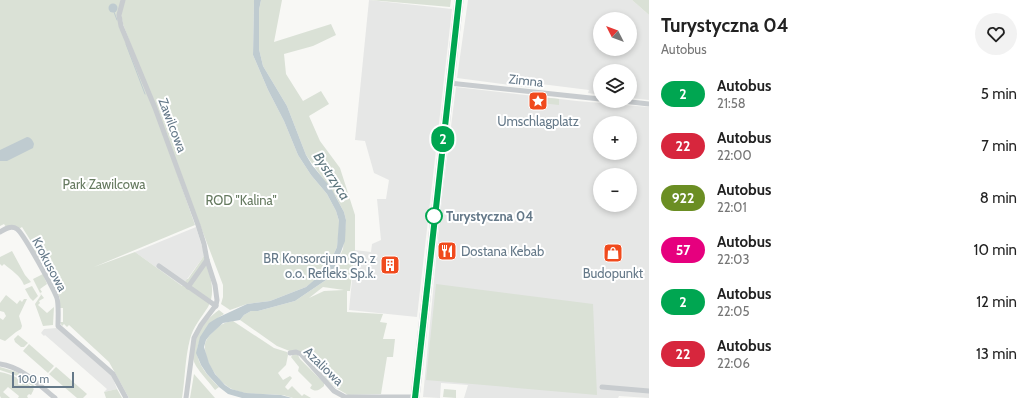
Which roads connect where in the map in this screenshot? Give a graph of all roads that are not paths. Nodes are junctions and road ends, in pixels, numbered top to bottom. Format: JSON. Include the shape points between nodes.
{"nodes":[{"id":1,"x":123,"y":0,"type":"edge"},
{"id":2,"x":459,"y":0,"type":"edge"},
{"id":3,"x":449,"y":83,"type":"junction"},
{"id":4,"x":593,"y":98,"type":"edge"},
{"id":5,"x":637,"y":103,"type":"edge"},
{"id":6,"x":649,"y":104,"type":"edge"},
{"id":7,"x":0,"y":232,"type":"edge"},
{"id":8,"x":207,"y":260,"type":"junction"},
{"id":9,"x":159,"y":266,"type":"dead end"},
{"id":10,"x":188,"y":287,"type":"junction"},
{"id":11,"x":216,"y":306,"type":"junction"},
{"id":12,"x":290,"y":353,"type":"dead end"},
{"id":13,"x":0,"y":364,"type":"edge"},
{"id":14,"x":602,"y":387,"type":"dead end"},
{"id":15,"x":649,"y":391,"type":"edge"},
{"id":16,"x":55,"y":398,"type":"edge"},
{"id":17,"x":126,"y":398,"type":"edge"},
{"id":18,"x":186,"y":398,"type":"edge"},
{"id":19,"x":415,"y":398,"type":"edge"}],
"edges":[{"from":1,"to":8,"type":"street","name":"Zawilcowa","via":[[119,15],[121,26],[167,140],[204,244]]},
{"from":2,"to":3,"type":"main road"},
{"from":3,"to":4,"type":"street","name":"Zimna"},
{"from":3,"to":19,"type":"main road"},
{"from":5,"to":6,"type":"street"},
{"from":7,"to":17,"type":"street","name":"Krokusowa","via":[[12,227],[19,230],[34,253],[56,297],[58,326],[113,374]]},
{"from":8,"to":10,"type":"street"},
{"from":8,"to":11,"type":"street","name":"Zawilcowa","via":[[217,296]]},
{"from":9,"to":10,"type":"street"},
{"from":10,"to":11,"type":"street"},
{"from":11,"to":18,"type":"street","via":[[194,338]]},
{"from":12,"to":19,"type":"street","name":"Azaliowa","via":[[301,354],[334,391],[345,397]]},
{"from":13,"to":16,"type":"street","via":[[23,372]]},
{"from":14,"to":15,"type":"street"}]}
